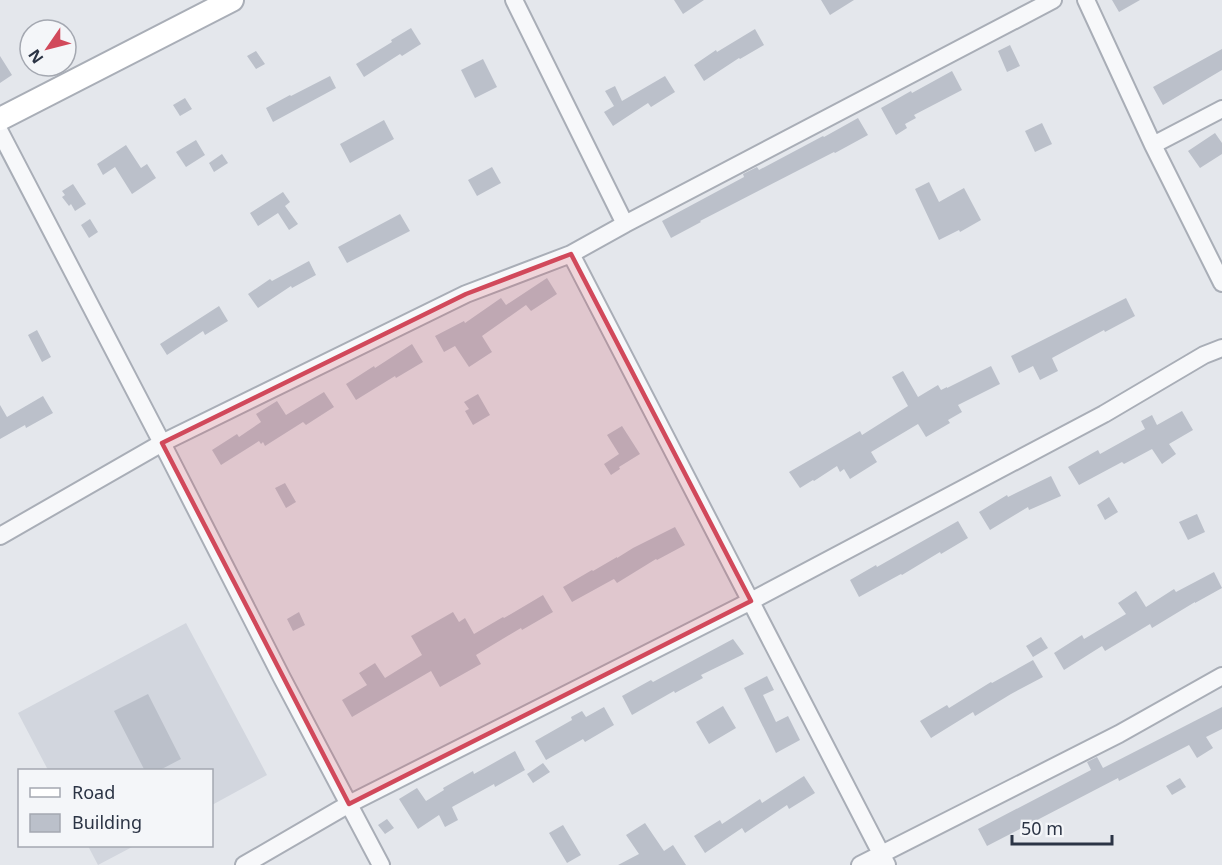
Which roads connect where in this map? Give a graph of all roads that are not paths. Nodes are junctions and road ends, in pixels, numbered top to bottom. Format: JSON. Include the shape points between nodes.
{"nodes":[{"id":1,"x":232,"y":0,"type":"edge"},
{"id":2,"x":514,"y":0,"type":"edge"},
{"id":3,"x":1053,"y":0,"type":"edge"},
{"id":4,"x":1086,"y":0,"type":"edge"},
{"id":5,"x":1222,"y":109,"type":"edge"},
{"id":6,"x":0,"y":119,"type":"edge"},
{"id":7,"x":0,"y":132,"type":"edge"},
{"id":8,"x":1153,"y":145,"type":"junction"},
{"id":9,"x":624,"y":224,"type":"junction"},
{"id":10,"x":571,"y":254,"type":"junction"},
{"id":11,"x":1222,"y":283,"type":"edge"},
{"id":12,"x":1222,"y":348,"type":"edge"},
{"id":13,"x":162,"y":443,"type":"junction"},
{"id":14,"x":0,"y":536,"type":"edge"},
{"id":15,"x":751,"y":601,"type":"junction"},
{"id":16,"x":1222,"y":676,"type":"edge"},
{"id":17,"x":349,"y":804,"type":"junction"},
{"id":18,"x":884,"y":859,"type":"edge"},
{"id":19,"x":244,"y":865,"type":"edge"},
{"id":20,"x":381,"y":865,"type":"edge"},
{"id":21,"x":860,"y":865,"type":"edge"}],
"edges":[{"from":1,"to":6,"type":"street"},
{"from":2,"to":9,"type":"street"},
{"from":3,"to":9,"type":"street"},
{"from":4,"to":8,"type":"street"},
{"from":5,"to":8,"type":"street"},
{"from":7,"to":13,"type":"street"},
{"from":8,"to":11,"type":"street"},
{"from":9,"to":10,"type":"street"},
{"from":10,"to":13,"type":"street","via":[[466,294]]},
{"from":10,"to":15,"type":"street"},
{"from":12,"to":15,"type":"street"},
{"from":13,"to":14,"type":"street"},
{"from":13,"to":17,"type":"street"},
{"from":15,"to":17,"type":"street"},
{"from":15,"to":18,"type":"street"},
{"from":16,"to":18,"type":"street"},
{"from":17,"to":19,"type":"street"},
{"from":17,"to":20,"type":"street"},
{"from":18,"to":21,"type":"street"}]}
